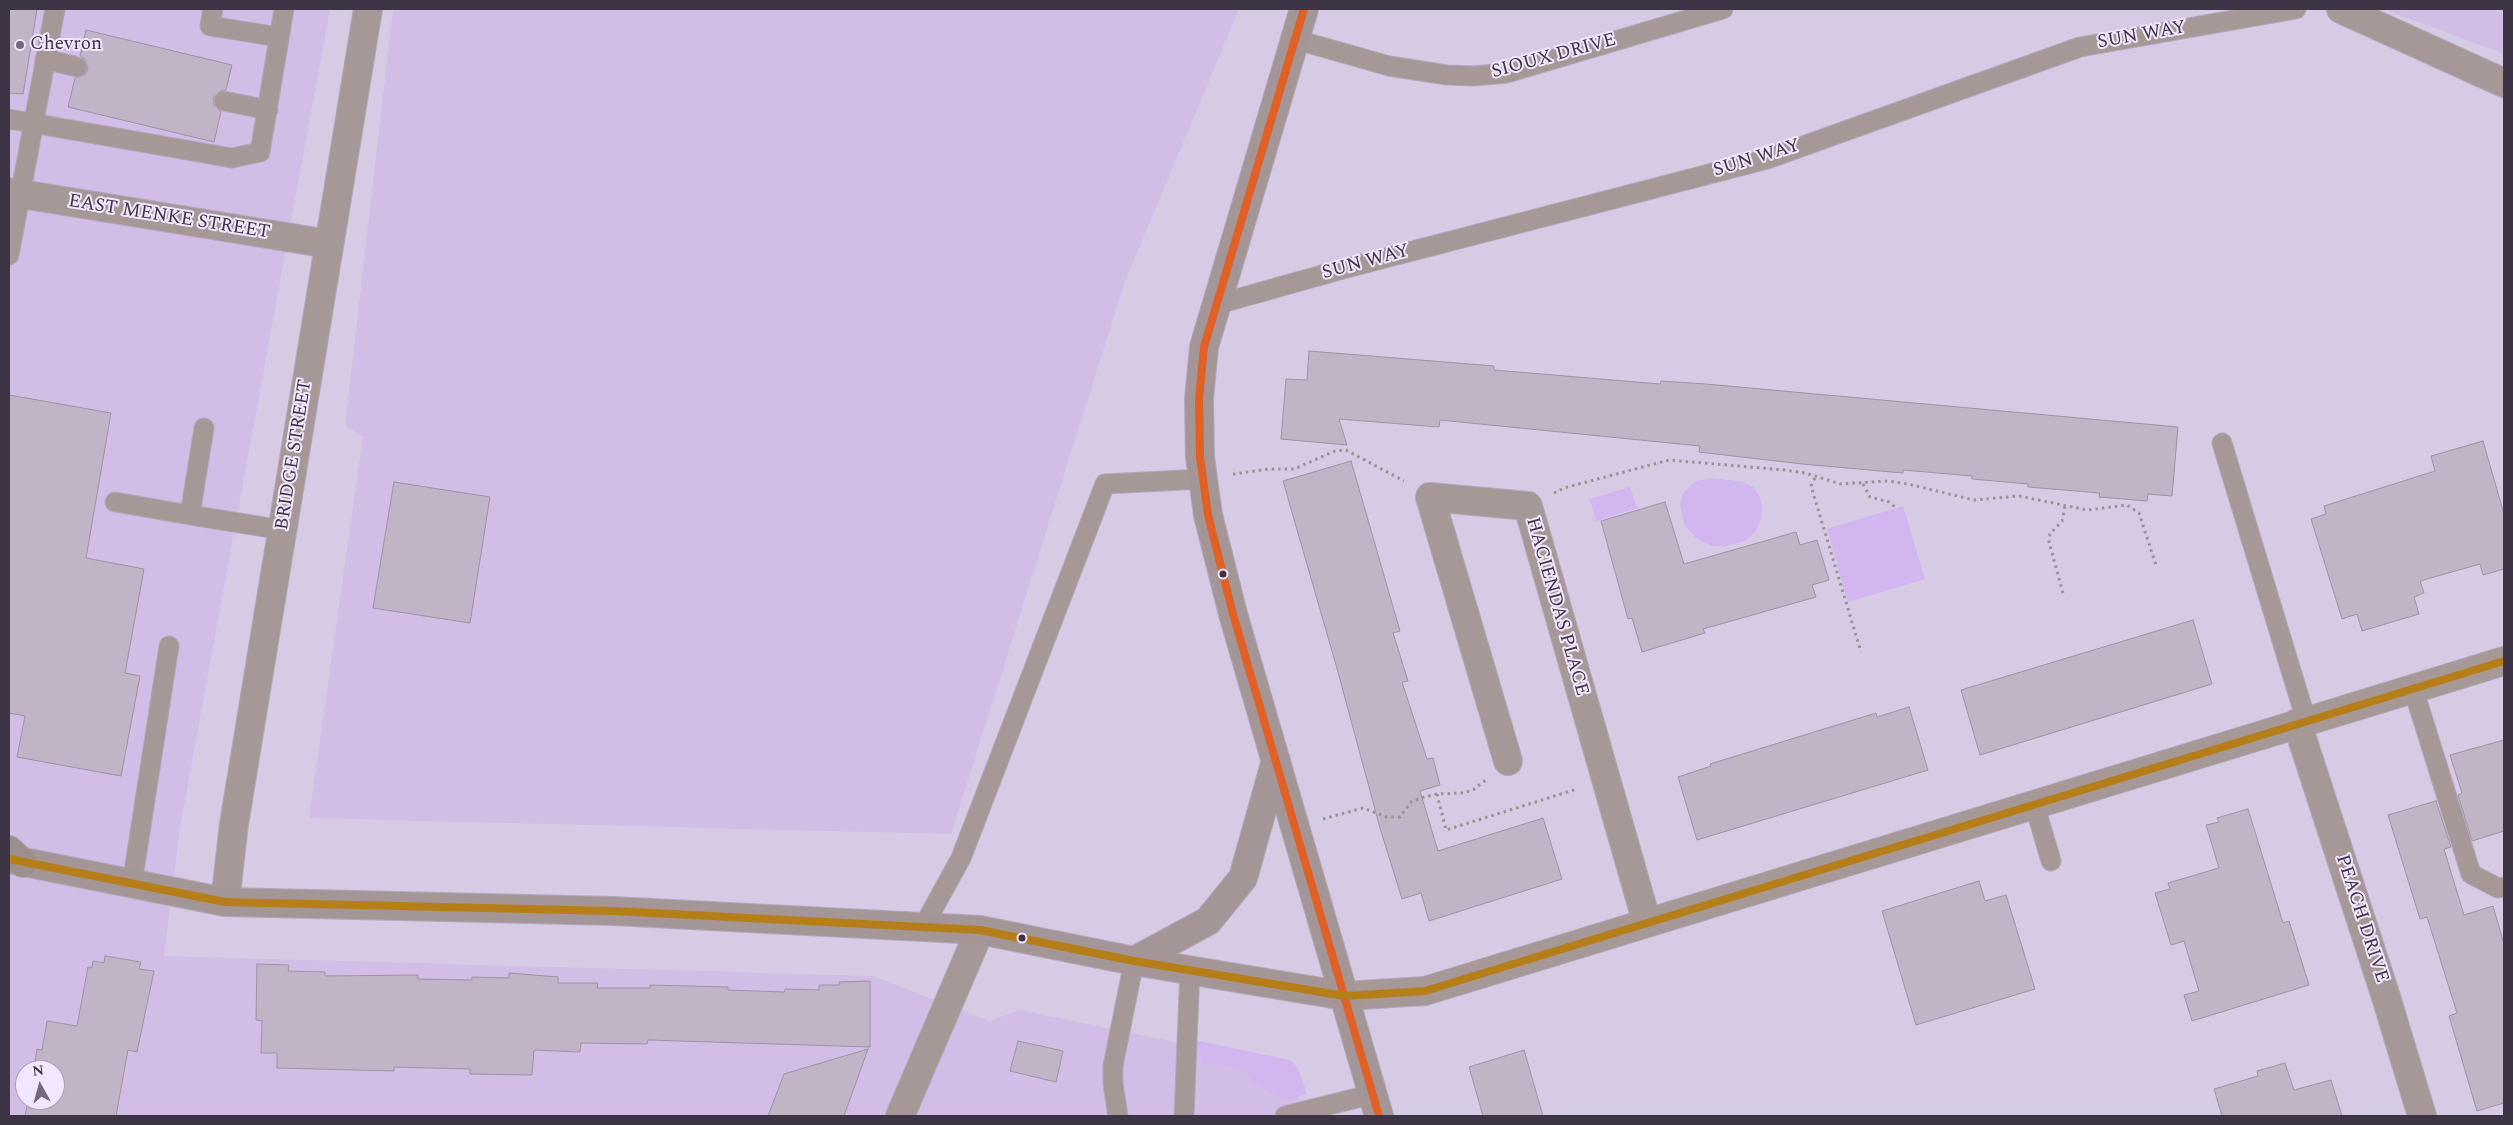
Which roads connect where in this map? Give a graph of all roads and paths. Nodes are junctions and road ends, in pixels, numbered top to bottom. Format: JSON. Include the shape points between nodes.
{"nodes":[{"id":1,"x":55,"y":9,"type":"edge"},
{"id":2,"x":213,"y":9,"type":"edge"},
{"id":3,"x":284,"y":9,"type":"edge"},
{"id":4,"x":368,"y":9,"type":"edge"},
{"id":5,"x":1304,"y":9,"type":"edge"},
{"id":6,"x":1723,"y":9,"type":"edge"},
{"id":7,"x":2296,"y":9,"type":"edge"},
{"id":8,"x":2341,"y":9,"type":"edge"},
{"id":9,"x":279,"y":37,"type":"junction"},
{"id":10,"x":1294,"y":39,"type":"junction"},
{"id":11,"x":77,"y":67,"type":"dead end"},
{"id":12,"x":38,"y":69,"type":"junction"},
{"id":13,"x":2504,"y":82,"type":"edge"},
{"id":14,"x":224,"y":101,"type":"dead end"},
{"id":15,"x":268,"y":110,"type":"junction"},
{"id":16,"x":9,"y":119,"type":"edge"},
{"id":17,"x":33,"y":123,"type":"junction"},
{"id":18,"x":14,"y":193,"type":"edge"},
{"id":19,"x":329,"y":244,"type":"junction"},
{"id":20,"x":9,"y":255,"type":"edge"},
{"id":21,"x":1215,"y":304,"type":"junction"},
{"id":22,"x":204,"y":428,"type":"dead end"},
{"id":23,"x":2222,"y":443,"type":"dead end"},
{"id":24,"x":1814,"y":478,"type":"junction"},
{"id":25,"x":1203,"y":479,"type":"junction"},
{"id":26,"x":1863,"y":484,"type":"junction"},
{"id":27,"x":1430,"y":496,"type":"junction"},
{"id":28,"x":115,"y":502,"type":"dead end"},
{"id":29,"x":1528,"y":506,"type":"junction"},
{"id":30,"x":2065,"y":506,"type":"junction"},
{"id":31,"x":1896,"y":508,"type":"dead end"},
{"id":32,"x":190,"y":515,"type":"junction"},
{"id":33,"x":283,"y":530,"type":"junction"},
{"id":34,"x":2156,"y":565,"type":"dead end"},
{"id":35,"x":2063,"y":593,"type":"dead end"},
{"id":36,"x":169,"y":646,"type":"dead end"},
{"id":37,"x":1861,"y":652,"type":"dead end"},
{"id":38,"x":2504,"y":661,"type":"edge"},
{"id":39,"x":2413,"y":688,"type":"junction"},
{"id":40,"x":2301,"y":722,"type":"junction"},
{"id":41,"x":1276,"y":760,"type":"junction"},
{"id":42,"x":1508,"y":761,"type":"joint"},
{"id":43,"x":1606,"y":780,"type":"junction"},
{"id":44,"x":1437,"y":794,"type":"junction"},
{"id":45,"x":2034,"y":803,"type":"junction"},
{"id":46,"x":1296,"y":828,"type":"junction"},
{"id":47,"x":13,"y":857,"type":"edge"},
{"id":48,"x":2051,"y":860,"type":"dead end"},
{"id":49,"x":132,"y":884,"type":"junction"},
{"id":50,"x":2504,"y":887,"type":"edge"},
{"id":51,"x":225,"y":902,"type":"junction"},
{"id":52,"x":1646,"y":923,"type":"junction"},
{"id":53,"x":923,"y":927,"type":"junction"},
{"id":54,"x":980,"y":930,"type":"junction"},
{"id":55,"x":1134,"y":960,"type":"junction"},
{"id":56,"x":1190,"y":969,"type":"junction"},
{"id":57,"x":1345,"y":996,"type":"junction"},
{"id":58,"x":1376,"y":1105,"type":"edge"},
{"id":59,"x":900,"y":1116,"type":"edge"},
{"id":60,"x":1118,"y":1116,"type":"edge"},
{"id":61,"x":1184,"y":1116,"type":"edge"},
{"id":62,"x":1285,"y":1116,"type":"edge"},
{"id":63,"x":2422,"y":1116,"type":"edge"}],
"edges":[{"from":1,"to":12,"type":"lane","via":[[42,30]]},
{"from":2,"to":9,"type":"lane","via":[[210,26]]},
{"from":3,"to":9,"type":"lane"},
{"from":4,"to":19,"type":"street","name":"BRIDGE STREET"},
{"from":5,"to":10,"type":"main road"},
{"from":6,"to":10,"type":"lane","name":"SIOUX DRIVE","via":[[1507,73],[1474,76],[1389,66]]},
{"from":7,"to":21,"type":"lane","name":"SUN WAY","via":[[2080,47],[1766,159]]},
{"from":8,"to":13,"type":"street"},
{"from":9,"to":15,"type":"lane"},
{"from":10,"to":21,"type":"main road"},
{"from":11,"to":12,"type":"lane"},
{"from":12,"to":17,"type":"lane"},
{"from":14,"to":15,"type":"lane"},
{"from":15,"to":17,"type":"lane","via":[[260,152],[232,158]]},
{"from":16,"to":17,"type":"lane"},
{"from":17,"to":18,"type":"lane"},
{"from":18,"to":19,"type":"street","name":"EAST MENKE STREET"},
{"from":18,"to":20,"type":"lane"},
{"from":19,"to":33,"type":"street","name":"BRIDGE STREET"},
{"from":21,"to":25,"type":"main road","via":[[1204,347],[1199,399]]},
{"from":22,"to":32,"type":"lane"},
{"from":23,"to":40,"type":"lane"},
{"from":24,"to":26,"type":"path","via":[[1841,484]]},
{"from":24,"to":29,"type":"path","via":[[1785,470],[1669,460],[1564,488]]},
{"from":24,"to":37,"type":"path","via":[[1811,486]]},
{"from":25,"to":27,"type":"path","via":[[1269,469],[1294,469],[1335,451],[1346,450]]},
{"from":25,"to":41,"type":"main road","via":[[1208,515],[1233,614]]},
{"from":25,"to":53,"type":"lane","via":[[1105,484],[961,858]]},
{"from":26,"to":30,"type":"path","via":[[1888,481],[1974,500],[2019,496]]},
{"from":26,"to":31,"type":"path","via":[[1870,497],[1889,502]]},
{"from":27,"to":29,"type":"street","name":"HACIENDAS PLACE"},
{"from":27,"to":42,"type":"street"},
{"from":28,"to":32,"type":"lane"},
{"from":29,"to":43,"type":"street","name":"HACIENDAS PLACE"},
{"from":30,"to":34,"type":"path","via":[[2087,510],[2134,507],[2139,512]]},
{"from":30,"to":35,"type":"path","via":[[2062,521],[2050,534],[2049,542]]},
{"from":32,"to":33,"type":"lane"},
{"from":33,"to":51,"type":"street","name":"BRIDGE STREET","via":[[234,824]]},
{"from":36,"to":49,"type":"lane"},
{"from":38,"to":39,"type":"street"},
{"from":39,"to":40,"type":"street"},
{"from":39,"to":50,"type":"lane","via":[[2471,874],[2498,888]]},
{"from":40,"to":45,"type":"street"},
{"from":40,"to":63,"type":"street","name":"PEACH DRIVE"},
{"from":41,"to":46,"type":"main road"},
{"from":41,"to":55,"type":"main road","via":[[1243,878],[1208,920]]},
{"from":42,"to":44,"type":"path","via":[[1473,790]]},
{"from":43,"to":44,"type":"path","via":[[1446,830]]},
{"from":43,"to":52,"type":"street","name":"HACIENDAS PLACE"},
{"from":44,"to":46,"type":"path","via":[[1411,802],[1400,817],[1387,817],[1363,808]]},
{"from":45,"to":48,"type":"lane"},
{"from":45,"to":52,"type":"street"},
{"from":46,"to":57,"type":"main road"},
{"from":47,"to":49,"type":"main road"},
{"from":49,"to":51,"type":"main road"},
{"from":51,"to":53,"type":"main road","via":[[614,911]]},
{"from":52,"to":57,"type":"street","via":[[1425,991]]},
{"from":53,"to":54,"type":"main road"},
{"from":54,"to":55,"type":"main road"},
{"from":54,"to":59,"type":"street"},
{"from":55,"to":56,"type":"main road"},
{"from":55,"to":60,"type":"lane","via":[[1114,1066]]},
{"from":56,"to":57,"type":"main road"},
{"from":56,"to":61,"type":"lane"},
{"from":57,"to":58,"type":"main road"},
{"from":58,"to":62,"type":"lane"}]}
